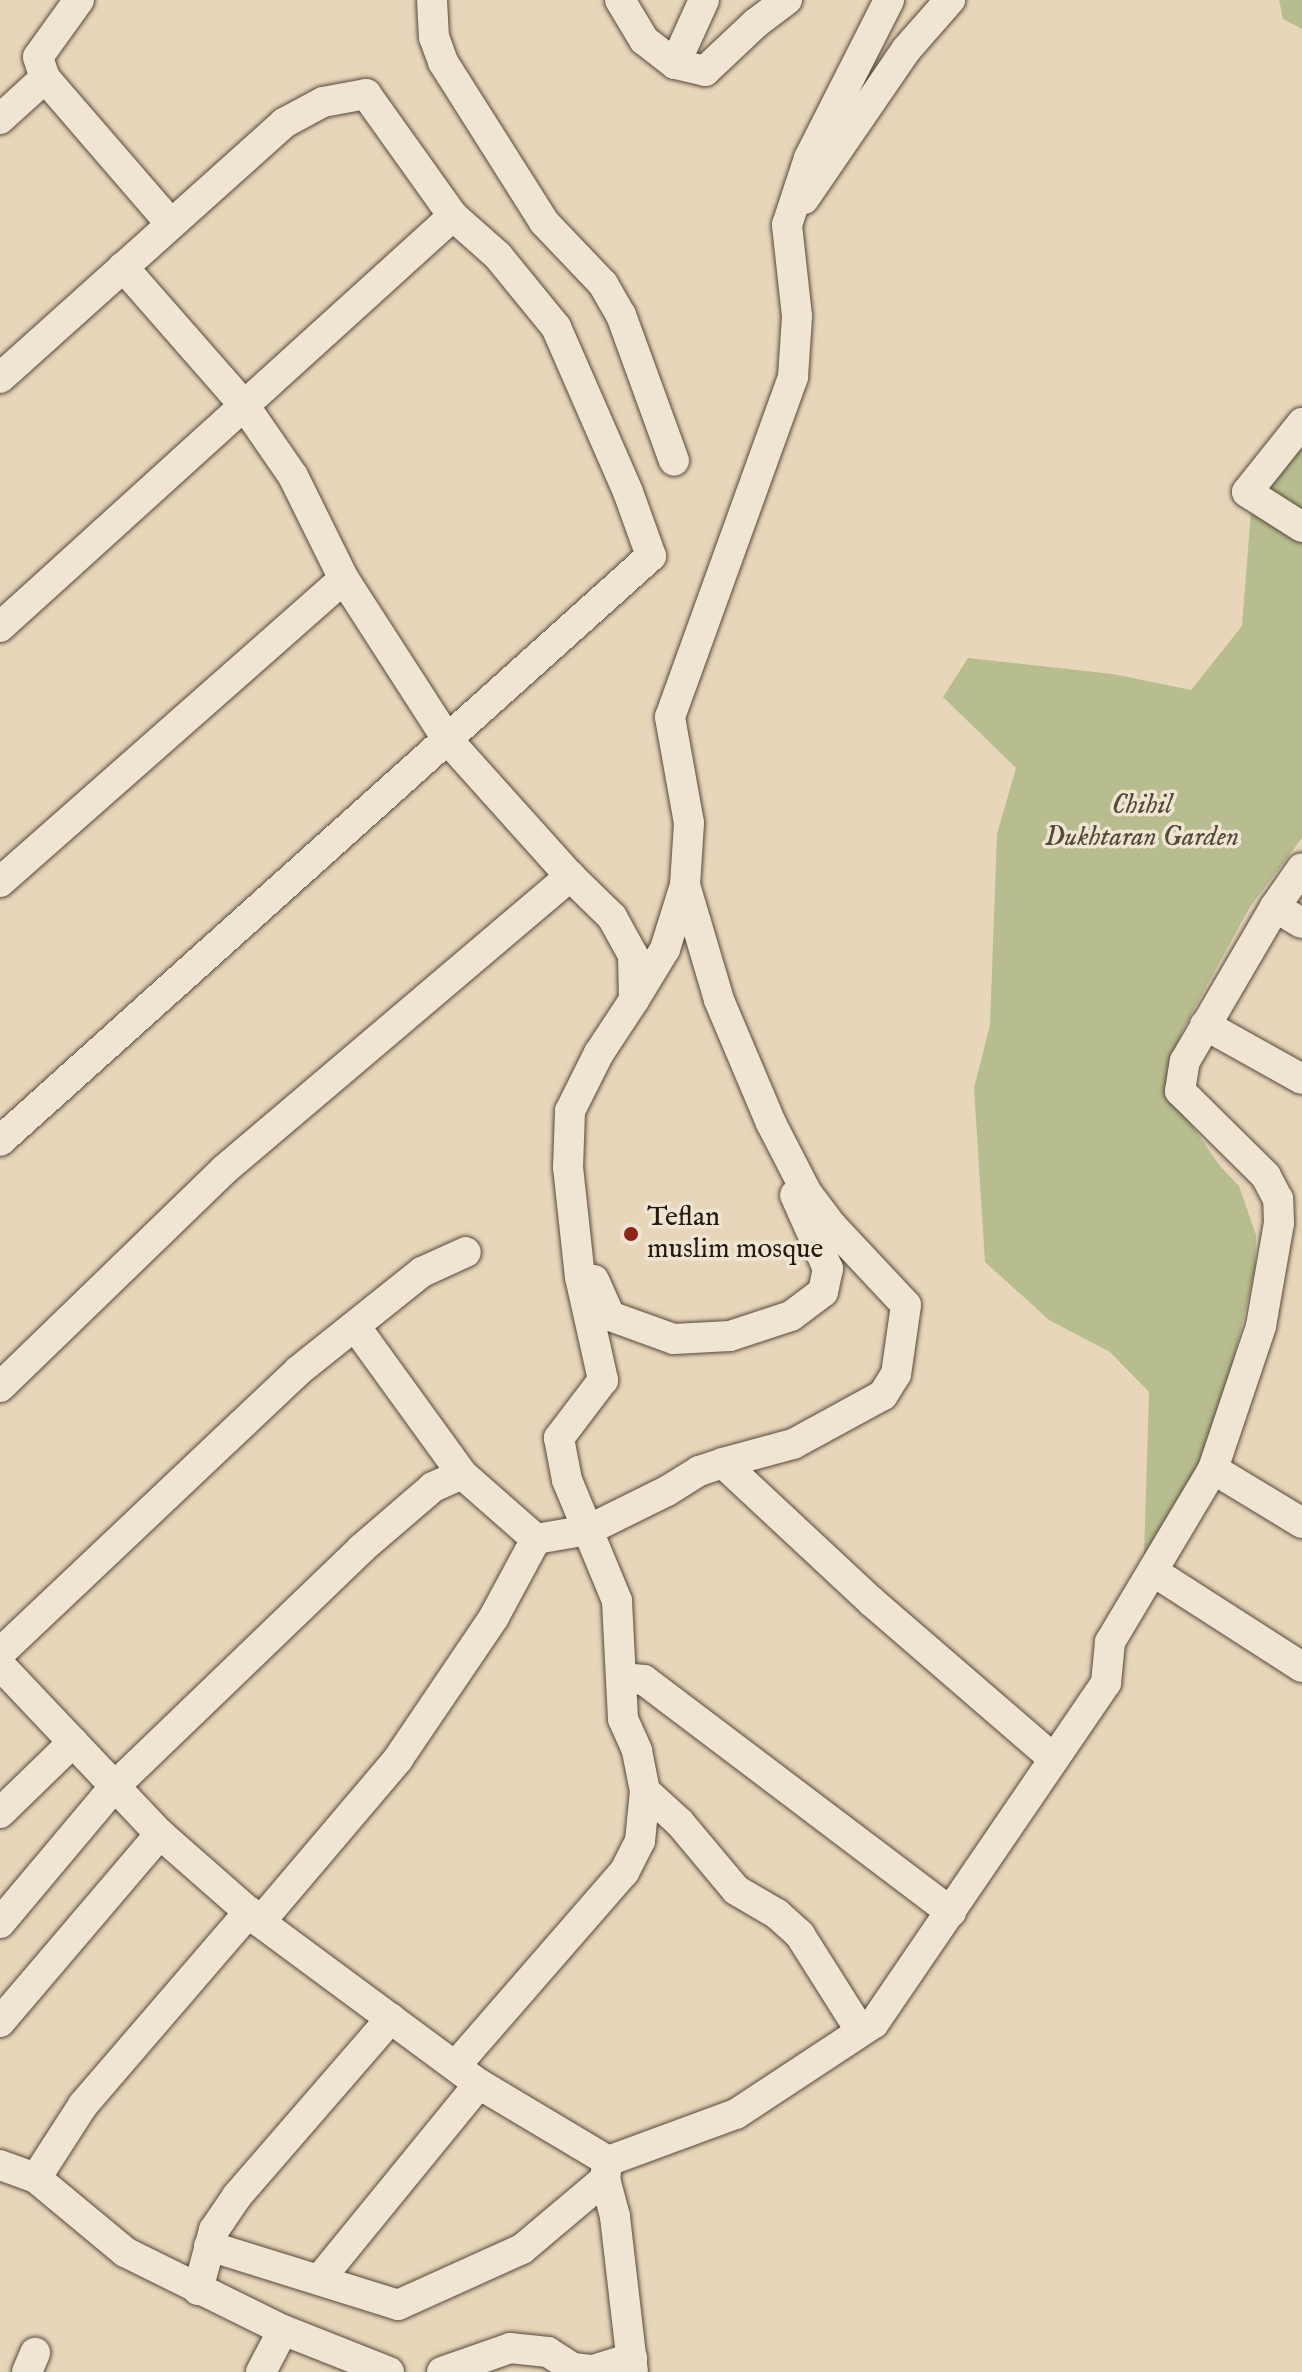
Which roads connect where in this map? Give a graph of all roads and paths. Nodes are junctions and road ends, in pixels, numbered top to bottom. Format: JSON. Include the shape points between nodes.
{"nodes":[{"id":1,"x":79,"y":0,"type":"edge"},
{"id":2,"x":432,"y":0,"type":"edge"},
{"id":3,"x":620,"y":0,"type":"edge"},
{"id":4,"x":704,"y":0,"type":"edge"},
{"id":5,"x":787,"y":0,"type":"edge"},
{"id":6,"x":889,"y":0,"type":"edge"},
{"id":7,"x":950,"y":0,"type":"edge"},
{"id":8,"x":675,"y":64,"type":"junction"},
{"id":9,"x":45,"y":78,"type":"junction"},
{"id":10,"x":0,"y":119,"type":"edge"},
{"id":11,"x":794,"y":203,"type":"junction"},
{"id":12,"x":453,"y":216,"type":"junction"},
{"id":13,"x":171,"y":224,"type":"junction"},
{"id":14,"x":123,"y":267,"type":"junction"},
{"id":15,"x":0,"y":378,"type":"edge"},
{"id":16,"x":244,"y":405,"type":"junction"},
{"id":17,"x":1302,"y":423,"type":"edge"},
{"id":18,"x":674,"y":461,"type":"dead end"},
{"id":19,"x":1302,"y":527,"type":"edge"},
{"id":20,"x":344,"y":579,"type":"junction"},
{"id":21,"x":2,"y":620,"type":"edge"},
{"id":22,"x":447,"y":739,"type":"junction"},
{"id":23,"x":1302,"y":868,"type":"edge"},
{"id":24,"x":570,"y":876,"type":"junction"},
{"id":25,"x":0,"y":882,"type":"edge"},
{"id":26,"x":685,"y":885,"type":"junction"},
{"id":27,"x":1275,"y":907,"type":"junction"},
{"id":28,"x":1302,"y":923,"type":"edge"},
{"id":29,"x":634,"y":1000,"type":"junction"},
{"id":30,"x":1205,"y":1025,"type":"junction"},
{"id":31,"x":1302,"y":1079,"type":"edge"},
{"id":32,"x":771,"y":1123,"type":"junction"},
{"id":33,"x":0,"y":1141,"type":"edge"},
{"id":34,"x":1290,"y":1228,"type":"edge"},
{"id":35,"x":466,"y":1252,"type":"dead end"},
{"id":36,"x":580,"y":1277,"type":"junction"},
{"id":37,"x":355,"y":1326,"type":"junction"},
{"id":38,"x":0,"y":1387,"type":"edge"},
{"id":39,"x":723,"y":1463,"type":"junction"},
{"id":40,"x":1213,"y":1469,"type":"junction"},
{"id":41,"x":462,"y":1474,"type":"junction"},
{"id":42,"x":1302,"y":1523,"type":"edge"},
{"id":43,"x":588,"y":1530,"type":"junction"},
{"id":44,"x":536,"y":1539,"type":"junction"},
{"id":45,"x":1154,"y":1572,"type":"junction"},
{"id":46,"x":0,"y":1653,"type":"edge"},
{"id":47,"x":0,"y":1665,"type":"edge"},
{"id":48,"x":1302,"y":1667,"type":"edge"},
{"id":49,"x":622,"y":1678,"type":"junction"},
{"id":50,"x":73,"y":1742,"type":"junction"},
{"id":51,"x":1054,"y":1759,"type":"junction"},
{"id":52,"x":115,"y":1786,"type":"junction"},
{"id":53,"x":645,"y":1791,"type":"junction"},
{"id":54,"x":0,"y":1813,"type":"edge"},
{"id":55,"x":160,"y":1834,"type":"junction"},
{"id":56,"x":951,"y":1912,"type":"junction"},
{"id":57,"x":255,"y":1917,"type":"junction"},
{"id":58,"x":0,"y":1923,"type":"edge"},
{"id":59,"x":391,"y":2018,"type":"junction"},
{"id":60,"x":0,"y":2022,"type":"edge"},
{"id":61,"x":860,"y":2030,"type":"junction"},
{"id":62,"x":468,"y":2074,"type":"junction"},
{"id":63,"x":0,"y":2165,"type":"edge"},
{"id":64,"x":606,"y":2170,"type":"junction"},
{"id":65,"x":36,"y":2178,"type":"junction"},
{"id":66,"x":209,"y":2246,"type":"junction"},
{"id":67,"x":319,"y":2280,"type":"junction"},
{"id":68,"x":198,"y":2290,"type":"junction"},
{"id":69,"x":283,"y":2330,"type":"junction"},
{"id":70,"x":632,"y":2365,"type":"edge"},
{"id":71,"x":261,"y":2372,"type":"edge"},
{"id":72,"x":389,"y":2372,"type":"edge"},
{"id":73,"x":442,"y":2372,"type":"edge"}],
"edges":[{"from":1,"to":9,"type":"street","via":[[38,57]]},
{"from":2,"to":18,"type":"street","via":[[434,37],[443,62],[544,222],[603,284],[621,315]]},
{"from":3,"to":8,"type":"street","via":[[644,40]]},
{"from":4,"to":8,"type":"street"},
{"from":5,"to":8,"type":"street","via":[[705,71]]},
{"from":6,"to":11,"type":"street","via":[[809,158]]},
{"from":7,"to":11,"type":"street","via":[[906,50],[807,198]]},
{"from":9,"to":10,"type":"street"},
{"from":9,"to":13,"type":"street"},
{"from":11,"to":26,"type":"street","via":[[787,225],[797,316],[793,377],[670,717],[689,823]]},
{"from":12,"to":13,"type":"street","via":[[366,94],[323,102],[284,123]]},
{"from":12,"to":16,"type":"street"},
{"from":12,"to":22,"type":"street","via":[[498,256],[556,327],[651,556]]},
{"from":13,"to":14,"type":"street"},
{"from":14,"to":15,"type":"street"},
{"from":14,"to":16,"type":"street"},
{"from":16,"to":20,"type":"street","via":[[293,476]]},
{"from":16,"to":21,"type":"street"},
{"from":17,"to":19,"type":"street","via":[[1247,492]]},
{"from":20,"to":22,"type":"street"},
{"from":20,"to":25,"type":"street"},
{"from":22,"to":24,"type":"street"},
{"from":22,"to":33,"type":"street"},
{"from":23,"to":27,"type":"street"},
{"from":24,"to":29,"type":"street","via":[[612,917],[633,955]]},
{"from":24,"to":38,"type":"street","via":[[225,1169]]},
{"from":26,"to":29,"type":"street","via":[[665,949]]},
{"from":26,"to":32,"type":"street","via":[[719,1000]]},
{"from":27,"to":28,"type":"street"},
{"from":27,"to":30,"type":"street"},
{"from":29,"to":36,"type":"street","via":[[570,1111],[568,1167]]},
{"from":30,"to":31,"type":"street"},
{"from":30,"to":34,"type":"street","via":[[1185,1061],[1180,1091],[1266,1176]]},
{"from":32,"to":36,"type":"street","via":[[784,1169],[828,1269],[823,1292],[791,1316],[730,1336],[674,1339],[610,1316],[592,1275]]},
{"from":32,"to":39,"type":"street","via":[[807,1193],[906,1305],[896,1374],[883,1395],[793,1444]]},
{"from":34,"to":40,"type":"street"},
{"from":35,"to":37,"type":"street","via":[[422,1272]]},
{"from":36,"to":43,"type":"street","via":[[603,1380],[559,1438],[567,1480]]},
{"from":37,"to":41,"type":"street"},
{"from":37,"to":46,"type":"street","via":[[298,1371]]},
{"from":39,"to":43,"type":"street"},
{"from":39,"to":51,"type":"street","via":[[872,1602]]},
{"from":40,"to":42,"type":"street"},
{"from":40,"to":45,"type":"street"},
{"from":41,"to":44,"type":"street"},
{"from":41,"to":52,"type":"street","via":[[433,1487],[361,1549]]},
{"from":43,"to":44,"type":"street"},
{"from":43,"to":49,"type":"street","via":[[617,1601]]},
{"from":44,"to":57,"type":"street","via":[[494,1617],[398,1759]]},
{"from":45,"to":48,"type":"street"},
{"from":45,"to":51,"type":"street","via":[[1110,1642],[1106,1683]]},
{"from":47,"to":50,"type":"street"},
{"from":49,"to":53,"type":"street","via":[[623,1719],[637,1751]]},
{"from":49,"to":56,"type":"street","via":[[644,1680]]},
{"from":50,"to":52,"type":"street"},
{"from":50,"to":54,"type":"street"},
{"from":51,"to":56,"type":"street"},
{"from":52,"to":55,"type":"street"},
{"from":52,"to":58,"type":"street"},
{"from":53,"to":61,"type":"street","via":[[680,1823],[736,1890],[800,1935]]},
{"from":53,"to":62,"type":"street","via":[[640,1841],[624,1872]]},
{"from":55,"to":57,"type":"street"},
{"from":55,"to":60,"type":"street"},
{"from":56,"to":61,"type":"street","via":[[874,2023]]},
{"from":57,"to":59,"type":"street"},
{"from":57,"to":65,"type":"street","via":[[83,2105]]},
{"from":59,"to":62,"type":"street"},
{"from":59,"to":66,"type":"street","via":[[237,2196]]},
{"from":61,"to":64,"type":"street","via":[[736,2114]]},
{"from":62,"to":64,"type":"street"},
{"from":62,"to":67,"type":"street"},
{"from":63,"to":65,"type":"street"},
{"from":64,"to":67,"type":"street","via":[[522,2249],[398,2305]]},
{"from":64,"to":70,"type":"street"},
{"from":65,"to":68,"type":"street","via":[[125,2252]]},
{"from":66,"to":67,"type":"street"},
{"from":66,"to":68,"type":"street"},
{"from":68,"to":69,"type":"street"},
{"from":69,"to":71,"type":"street"},
{"from":69,"to":72,"type":"street"},
{"from":70,"to":73,"type":"street","via":[[573,2368],[548,2352],[510,2348]]}]}
